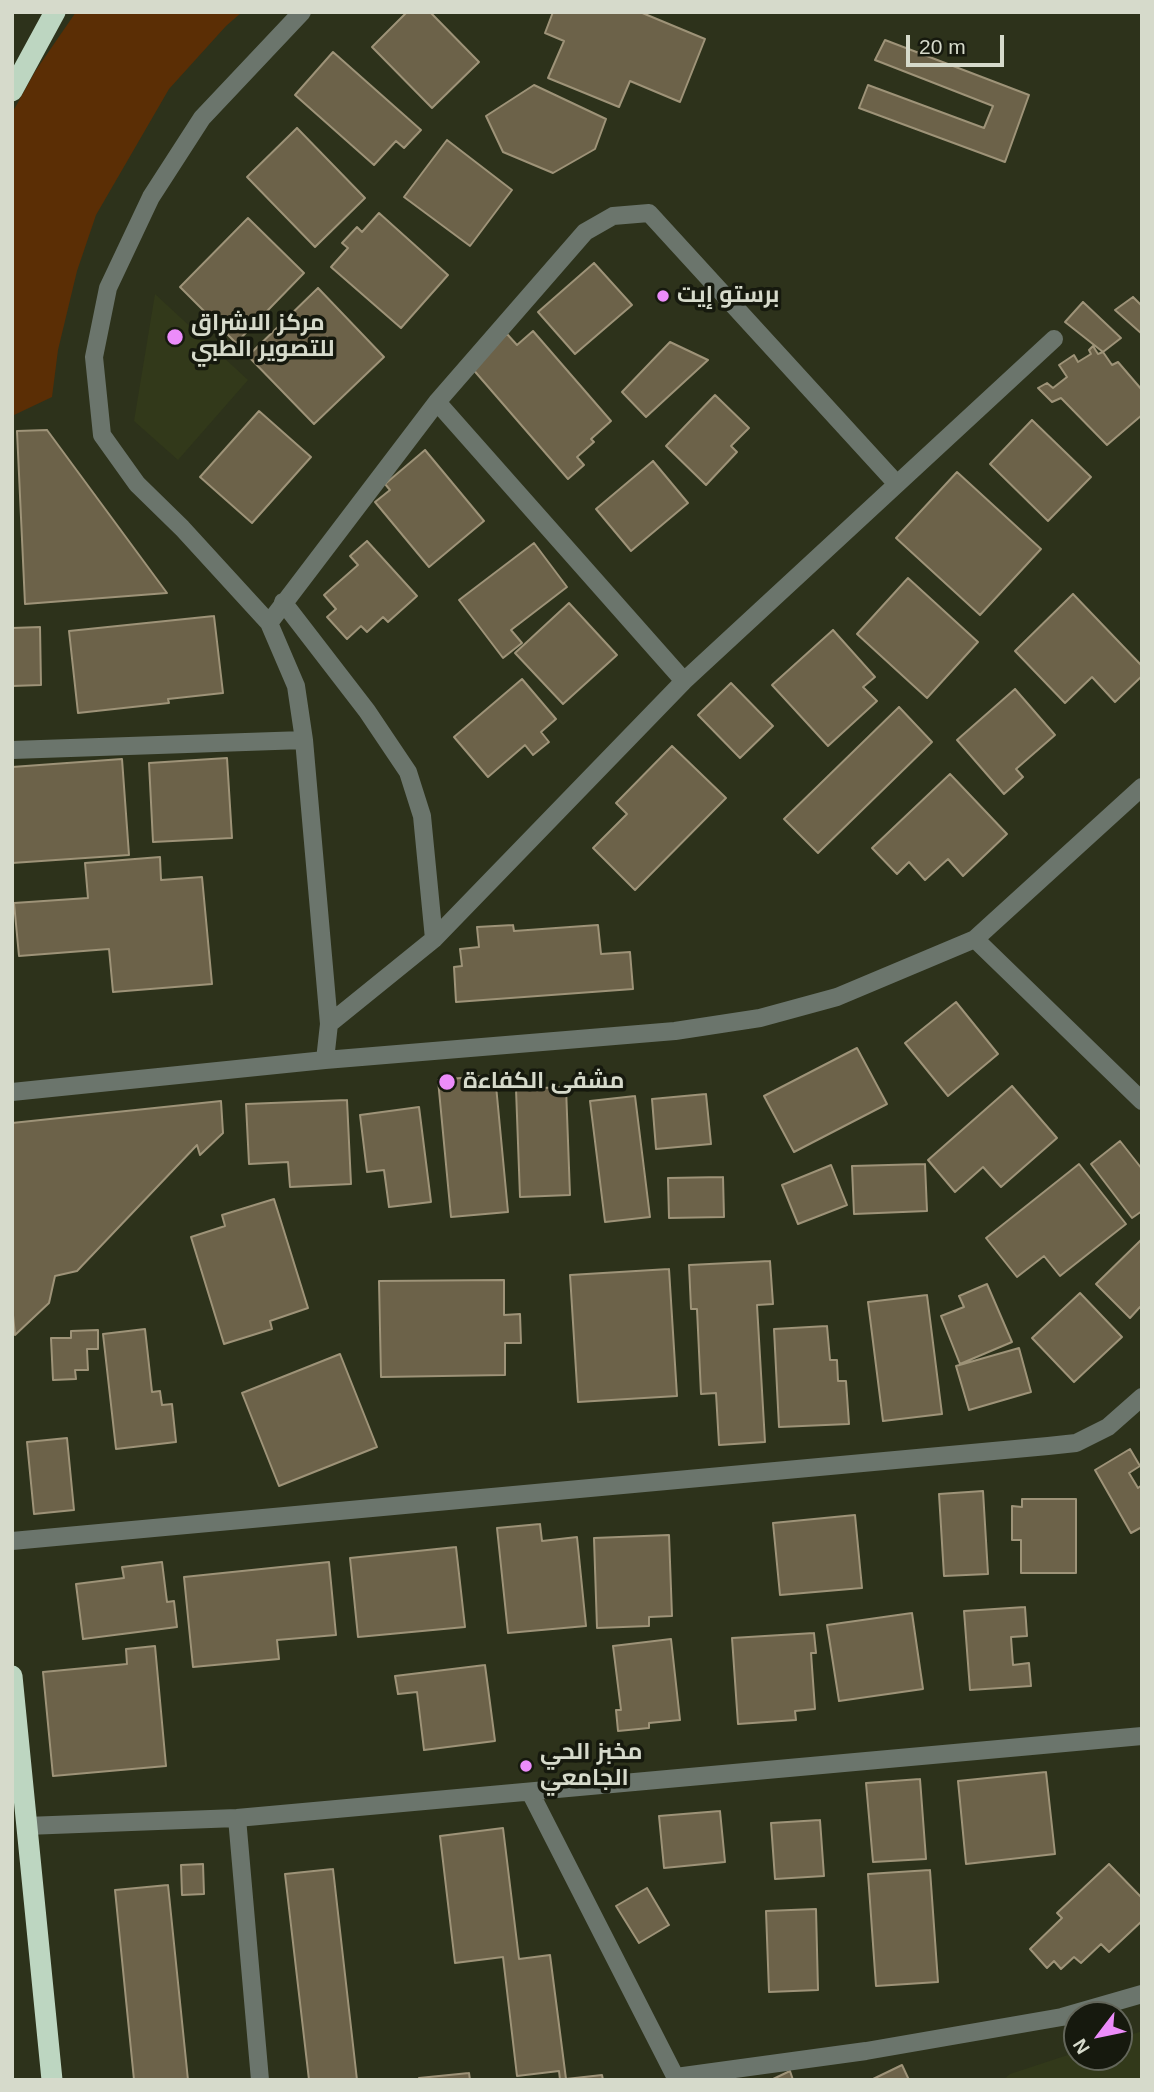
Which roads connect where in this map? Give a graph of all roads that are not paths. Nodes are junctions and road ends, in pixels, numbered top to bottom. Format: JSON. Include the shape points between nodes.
{"nodes":[{"id":1,"x":54,"y":12,"type":"edge"},
{"id":2,"x":302,"y":12,"type":"edge"},
{"id":3,"x":12,"y":91,"type":"edge"},
{"id":4,"x":1054,"y":339,"type":"dead end"},
{"id":5,"x":437,"y":401,"type":"junction"},
{"id":6,"x":896,"y":483,"type":"junction"},
{"id":7,"x":284,"y":602,"type":"junction"},
{"id":8,"x":269,"y":624,"type":"junction"},
{"id":9,"x":684,"y":681,"type":"junction"},
{"id":10,"x":304,"y":740,"type":"junction"},
{"id":11,"x":12,"y":750,"type":"edge"},
{"id":12,"x":1142,"y":787,"type":"edge"},
{"id":13,"x":434,"y":939,"type":"junction"},
{"id":14,"x":975,"y":939,"type":"junction"},
{"id":15,"x":329,"y":1024,"type":"junction"},
{"id":16,"x":325,"y":1060,"type":"junction"},
{"id":17,"x":12,"y":1093,"type":"edge"},
{"id":18,"x":1142,"y":1101,"type":"edge"},
{"id":19,"x":1142,"y":1397,"type":"edge"},
{"id":20,"x":12,"y":1541,"type":"edge"},
{"id":21,"x":12,"y":1676,"type":"edge"},
{"id":22,"x":1142,"y":1736,"type":"edge"},
{"id":23,"x":530,"y":1792,"type":"junction"},
{"id":24,"x":237,"y":1818,"type":"junction"},
{"id":25,"x":26,"y":1826,"type":"junction"},
{"id":26,"x":1142,"y":1994,"type":"edge"},
{"id":27,"x":677,"y":2078,"type":"edge"},
{"id":28,"x":52,"y":2080,"type":"edge"},
{"id":29,"x":260,"y":2080,"type":"edge"}],
"edges":[{"from":1,"to":3,"type":"highway"},
{"from":2,"to":8,"type":"street","via":[[202,118],[150,197],[108,288],[94,357],[102,435],[137,484]]},
{"from":4,"to":6,"type":"street"},
{"from":5,"to":6,"type":"street","via":[[585,232],[613,216],[649,213]]},
{"from":5,"to":7,"type":"street"},
{"from":5,"to":9,"type":"street"},
{"from":6,"to":9,"type":"street"},
{"from":7,"to":8,"type":"street"},
{"from":7,"to":13,"type":"street","via":[[408,772],[422,816]]},
{"from":8,"to":10,"type":"street","via":[[296,686]]},
{"from":9,"to":13,"type":"street"},
{"from":10,"to":11,"type":"street"},
{"from":10,"to":15,"type":"street"},
{"from":12,"to":14,"type":"street"},
{"from":13,"to":15,"type":"street"},
{"from":14,"to":16,"type":"street","via":[[837,997],[760,1018],[674,1031]]},
{"from":14,"to":18,"type":"street"},
{"from":15,"to":16,"type":"street"},
{"from":16,"to":17,"type":"street"},
{"from":19,"to":20,"type":"street","via":[[1108,1427],[1076,1443]]},
{"from":21,"to":25,"type":"highway"},
{"from":22,"to":23,"type":"street"},
{"from":23,"to":24,"type":"street"},
{"from":23,"to":27,"type":"street"},
{"from":24,"to":25,"type":"street"},
{"from":24,"to":29,"type":"street"},
{"from":25,"to":28,"type":"highway"},
{"from":26,"to":27,"type":"street","via":[[1062,2017]]}]}
